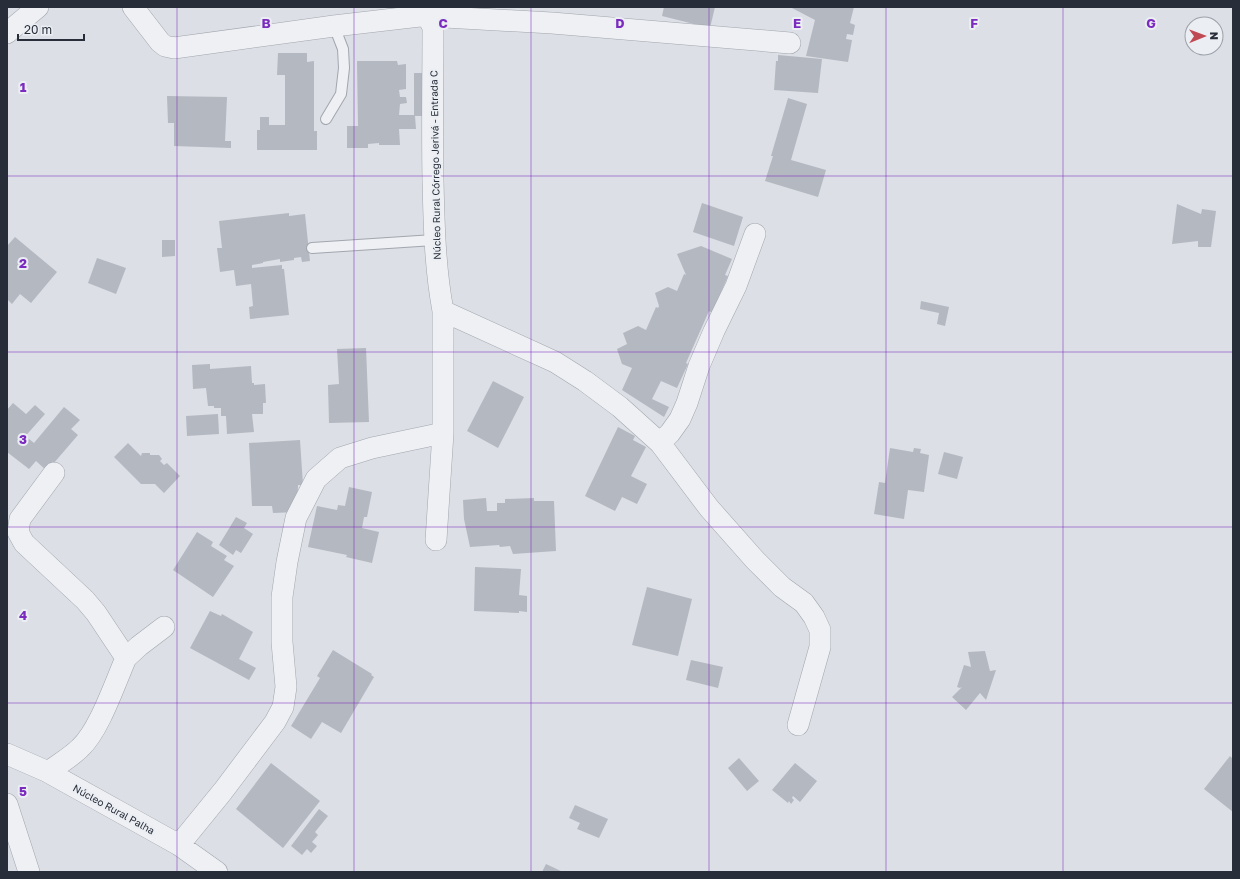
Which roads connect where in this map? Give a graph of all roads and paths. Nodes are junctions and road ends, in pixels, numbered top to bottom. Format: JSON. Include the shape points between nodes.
{"nodes":[{"id":1,"x":38,"y":7,"type":"edge"},
{"id":2,"x":133,"y":7,"type":"edge"},
{"id":3,"x":427,"y":16,"type":"junction"},
{"id":4,"x":334,"y":26,"type":"junction"},
{"id":5,"x":7,"y":33,"type":"edge"},
{"id":6,"x":790,"y":43,"type":"dead end"},
{"id":7,"x":326,"y":119,"type":"dead end"},
{"id":8,"x":755,"y":234,"type":"dead end"},
{"id":9,"x":434,"y":240,"type":"junction"},
{"id":10,"x":312,"y":248,"type":"dead end"},
{"id":11,"x":442,"y":311,"type":"junction"},
{"id":12,"x":443,"y":433,"type":"junction"},
{"id":13,"x":660,"y":443,"type":"junction"},
{"id":14,"x":54,"y":473,"type":"dead end"},
{"id":15,"x":436,"y":540,"type":"dead end"},
{"id":16,"x":164,"y":627,"type":"dead end"},
{"id":17,"x":126,"y":658,"type":"junction"},
{"id":18,"x":798,"y":725,"type":"dead end"},
{"id":19,"x":7,"y":754,"type":"edge"},
{"id":20,"x":48,"y":772,"type":"junction"},
{"id":21,"x":7,"y":804,"type":"edge"},
{"id":22,"x":179,"y":845,"type":"junction"},
{"id":23,"x":29,"y":872,"type":"edge"},
{"id":24,"x":217,"y":872,"type":"edge"}],
"edges":[{"from":1,"to":5,"type":"street"},
{"from":2,"to":4,"type":"street","via":[[160,42],[174,48]]},
{"from":3,"to":4,"type":"street"},
{"from":3,"to":6,"type":"street","via":[[552,23]]},
{"from":3,"to":9,"type":"street","name":"Núcleo Rural Córrego Jerivá - Entrada C","via":[[433,27]]},
{"from":4,"to":7,"type":"lane","via":[[343,49],[344,68],[341,94]]},
{"from":8,"to":13,"type":"street","via":[[680,419]]},
{"from":9,"to":10,"type":"lane"},
{"from":9,"to":11,"type":"street","name":"Núcleo Rural Córrego Jerivá - Entrada C"},
{"from":11,"to":12,"type":"street","name":"Núcleo Rural Córrego Jerivá - Entrada C"},
{"from":11,"to":13,"type":"street","via":[[561,366],[586,381]]},
{"from":12,"to":15,"type":"street","name":"Núcleo Rural Córrego Jerivá - Entrada C"},
{"from":12,"to":22,"type":"street","via":[[372,448],[340,458],[316,479],[296,518],[287,562],[282,597],[286,687],[283,707],[275,722],[223,791]]},
{"from":13,"to":18,"type":"street","via":[[709,508],[744,548],[782,587],[804,603],[814,617],[820,630],[820,647]]},
{"from":14,"to":17,"type":"street","via":[[20,519],[18,532],[24,544],[85,600]]},
{"from":16,"to":17,"type":"street"},
{"from":17,"to":20,"type":"street","via":[[96,727],[81,748]]},
{"from":19,"to":20,"type":"street","name":"Núcleo Rural Palha"},
{"from":20,"to":22,"type":"street","name":"Núcleo Rural Palha"},
{"from":21,"to":23,"type":"street"},
{"from":22,"to":24,"type":"street","name":"Núcleo Rural Palha"}]}
